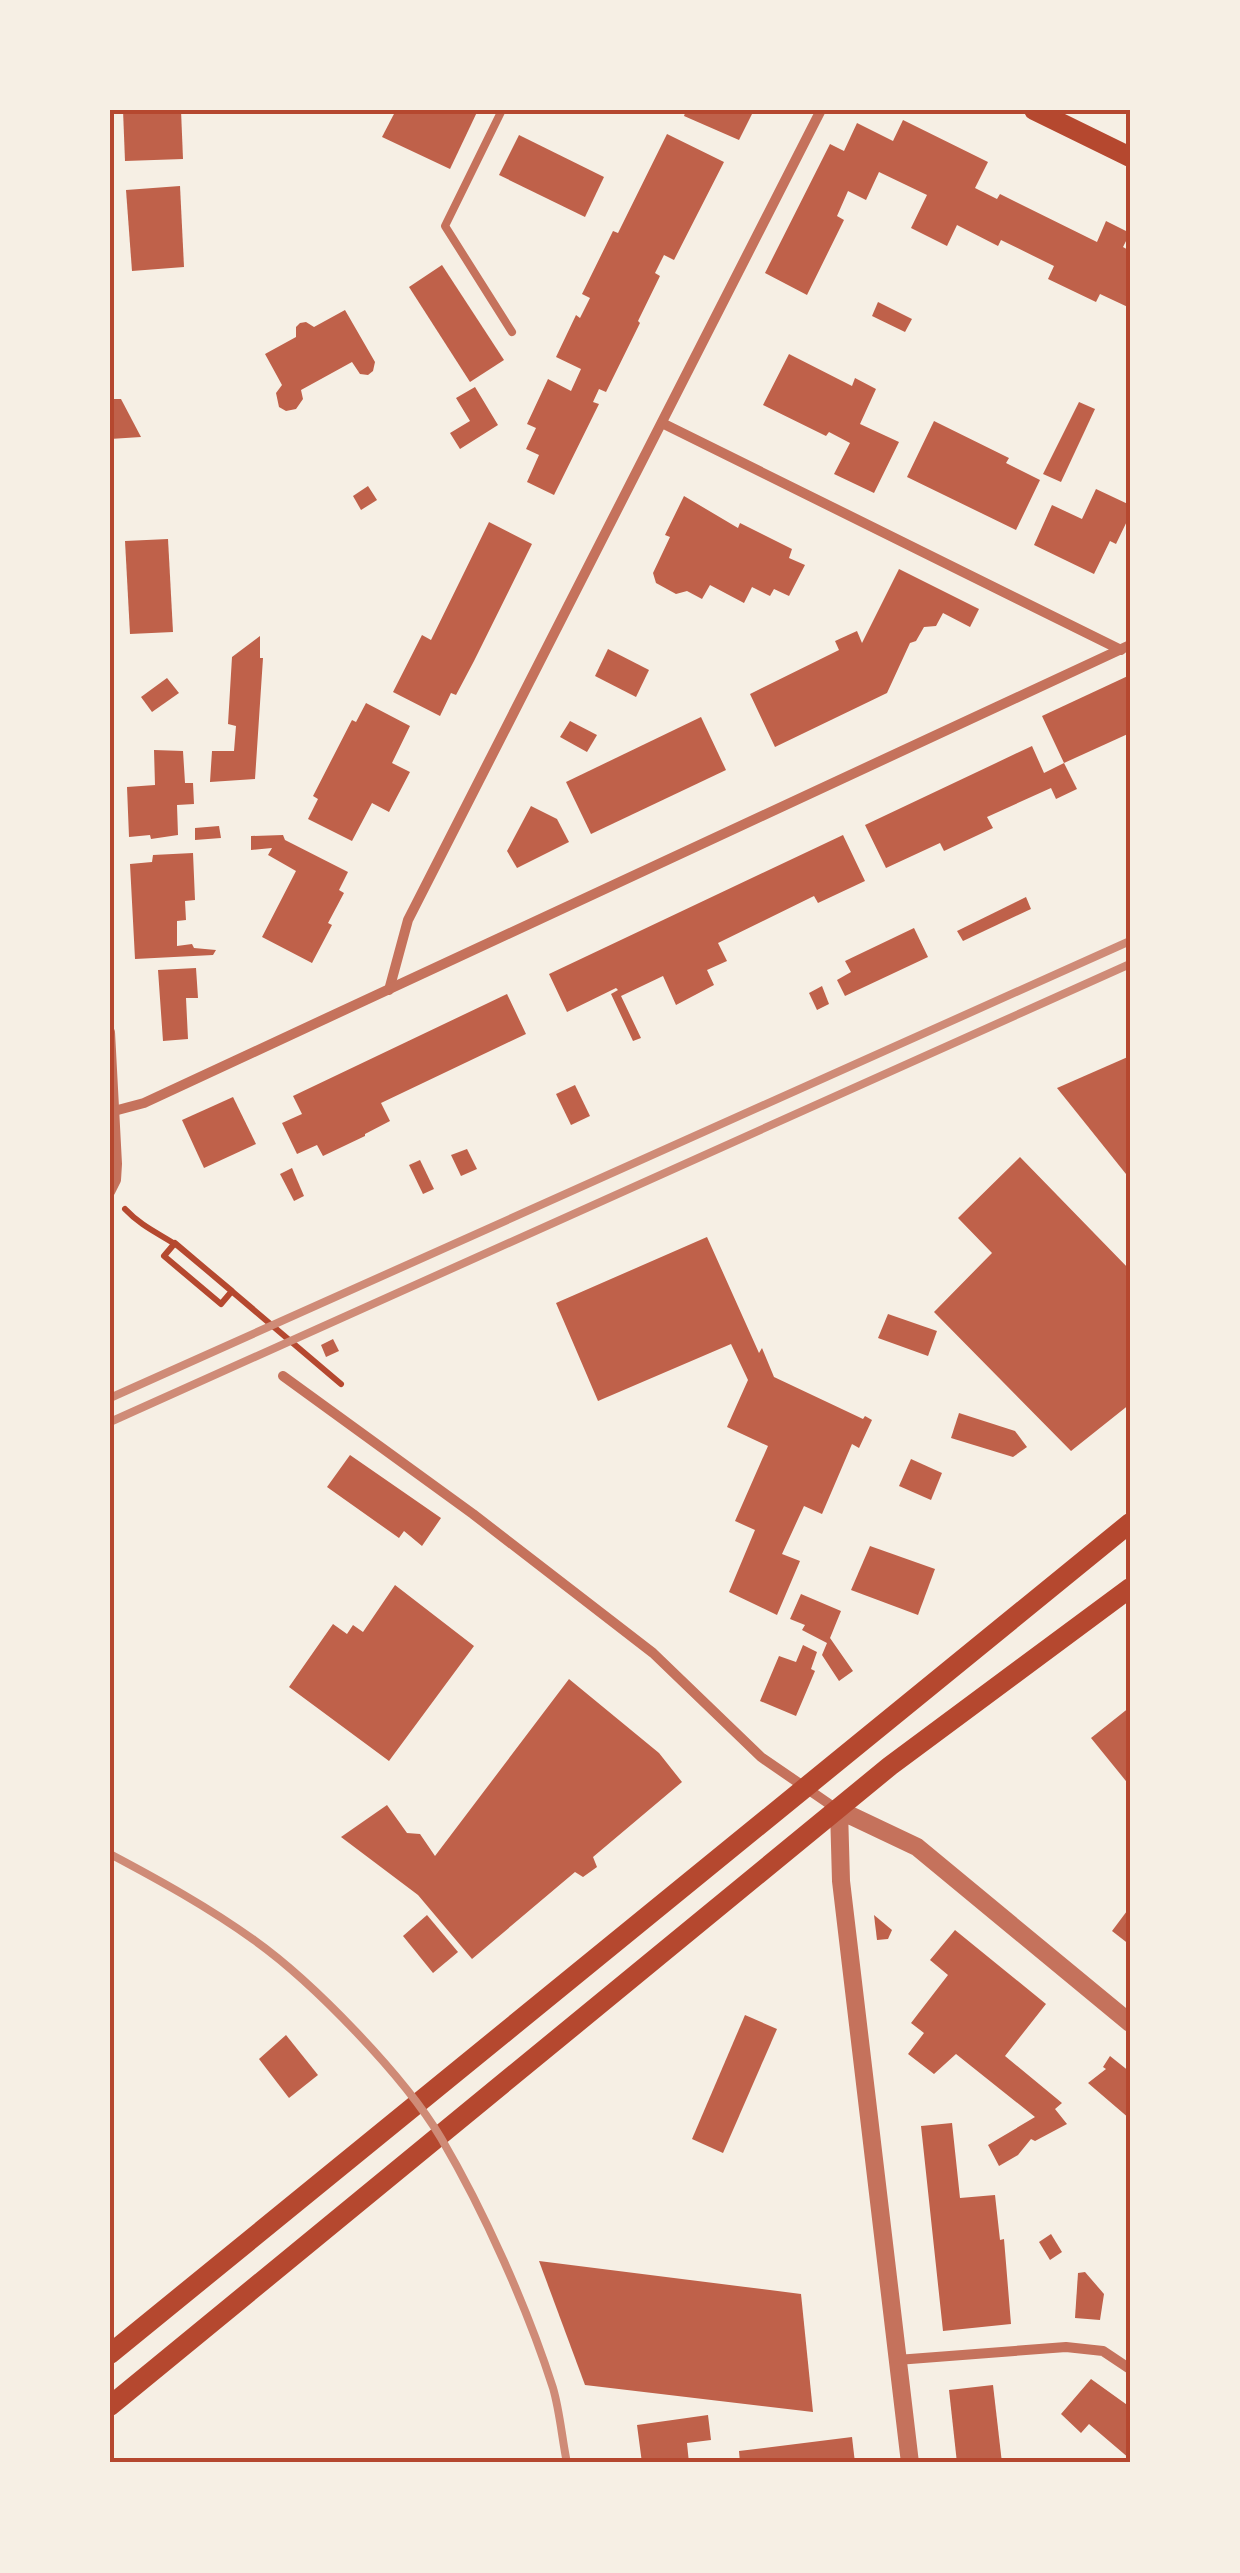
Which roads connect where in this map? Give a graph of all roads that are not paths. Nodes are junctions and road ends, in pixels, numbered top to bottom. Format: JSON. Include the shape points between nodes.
{"nodes":[{"id":1,"x":502,"y":110,"type":"edge"},
{"id":2,"x":822,"y":110,"type":"edge"},
{"id":3,"x":1034,"y":110,"type":"edge"},
{"id":4,"x":1130,"y":157,"type":"edge"},
{"id":5,"x":512,"y":332,"type":"dead end"},
{"id":6,"x":662,"y":424,"type":"junction"},
{"id":7,"x":1126,"y":647,"type":"edge"},
{"id":8,"x":389,"y":990,"type":"junction"},
{"id":9,"x":110,"y":1032,"type":"edge"},
{"id":10,"x":114,"y":1110,"type":"junction"},
{"id":11,"x":110,"y":1192,"type":"edge"},
{"id":12,"x":283,"y":1376,"type":"dead end"},
{"id":13,"x":1130,"y":1523,"type":"edge"},
{"id":14,"x":1130,"y":1588,"type":"edge"},
{"id":15,"x":806,"y":1788,"type":"junction"},
{"id":16,"x":839,"y":1810,"type":"junction"},
{"id":17,"x":1130,"y":2024,"type":"edge"},
{"id":18,"x":110,"y":2354,"type":"edge"},
{"id":19,"x":896,"y":2360,"type":"junction"},
{"id":20,"x":1130,"y":2369,"type":"edge"},
{"id":21,"x":110,"y":2406,"type":"edge"},
{"id":22,"x":910,"y":2463,"type":"edge"}],
"edges":[{"from":1,"to":5,"type":"lane","via":[[445,226]]},
{"from":2,"to":6,"type":"street"},
{"from":3,"to":4,"type":"main road"},
{"from":6,"to":7,"type":"street"},
{"from":6,"to":8,"type":"street","via":[[408,920]]},
{"from":7,"to":8,"type":"street"},
{"from":8,"to":10,"type":"street","via":[[144,1103]]},
{"from":9,"to":10,"type":"street"},
{"from":10,"to":11,"type":"street","via":[[116,1180]]},
{"from":12,"to":15,"type":"street","via":[[652,1654],[761,1756]]},
{"from":13,"to":15,"type":"main road"},
{"from":14,"to":16,"type":"main road"},
{"from":15,"to":16,"type":"street"},
{"from":15,"to":18,"type":"main road"},
{"from":16,"to":17,"type":"street","via":[[918,1847]]},
{"from":16,"to":19,"type":"street"},
{"from":16,"to":21,"type":"main road"},
{"from":19,"to":20,"type":"street","via":[[1066,2347],[1103,2351]]},
{"from":19,"to":22,"type":"street"}]}
